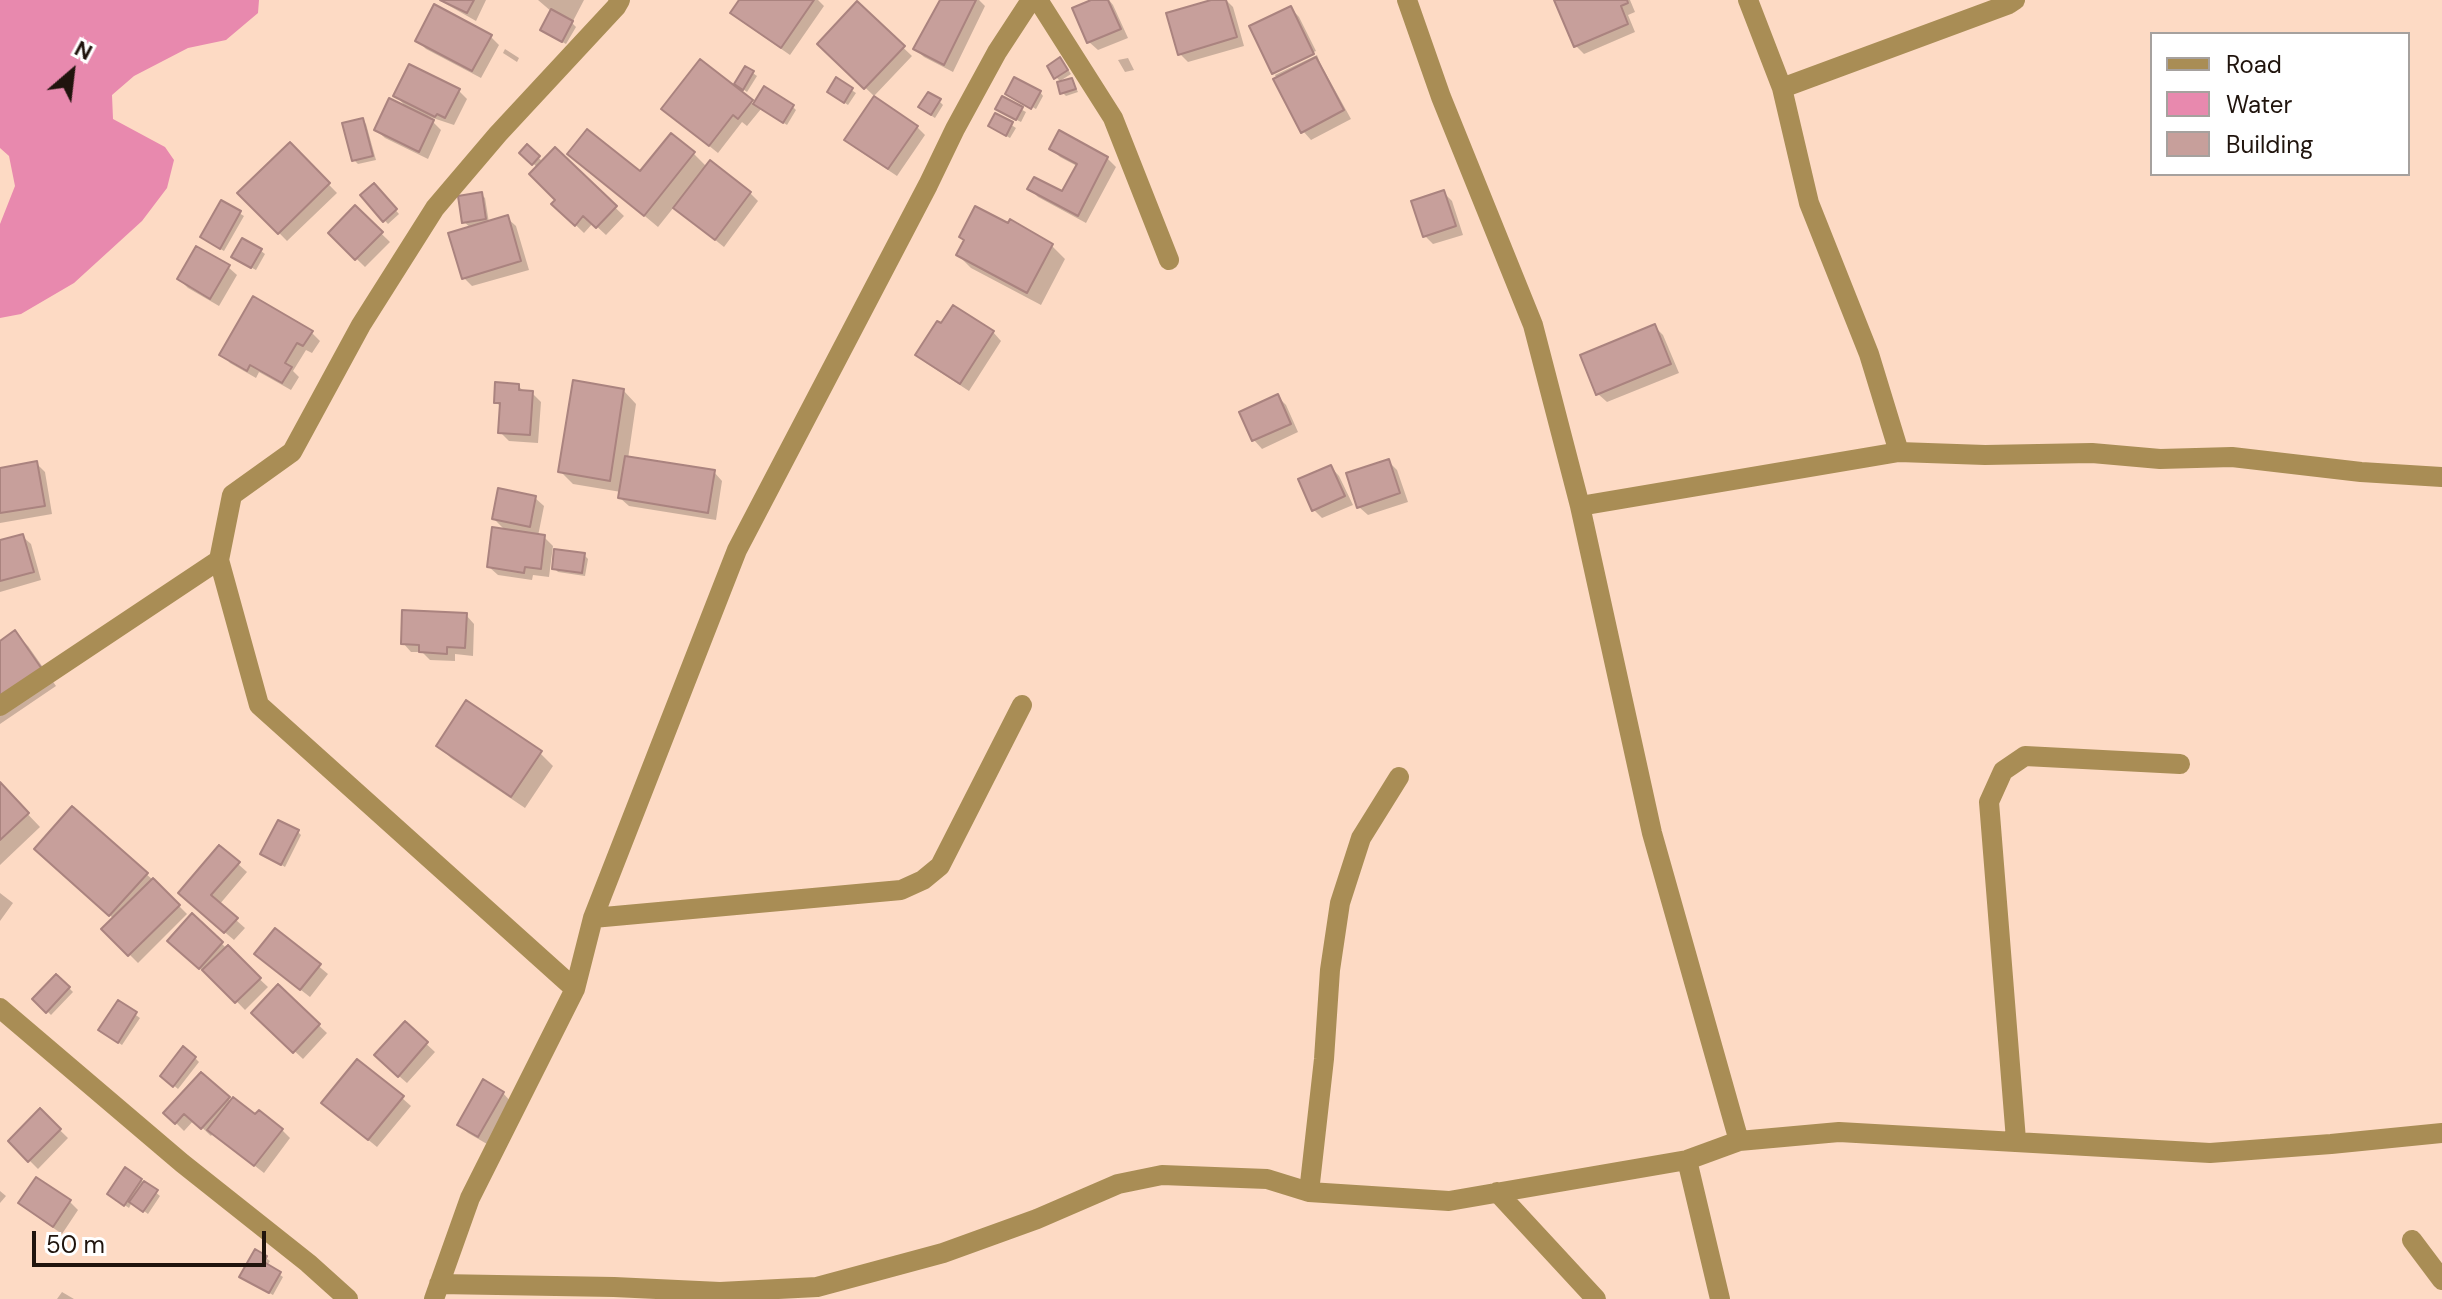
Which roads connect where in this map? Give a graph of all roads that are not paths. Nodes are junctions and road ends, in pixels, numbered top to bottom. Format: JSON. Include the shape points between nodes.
{"nodes":[{"id":1,"x":620,"y":0,"type":"edge"},
{"id":2,"x":1031,"y":0,"type":"edge"},
{"id":3,"x":1038,"y":0,"type":"edge"},
{"id":4,"x":1407,"y":0,"type":"edge"},
{"id":5,"x":1748,"y":0,"type":"edge"},
{"id":6,"x":2015,"y":0,"type":"edge"},
{"id":7,"x":1782,"y":88,"type":"junction"},
{"id":8,"x":1169,"y":260,"type":"dead end"},
{"id":9,"x":1899,"y":452,"type":"junction"},
{"id":10,"x":2442,"y":477,"type":"edge"},
{"id":11,"x":1580,"y":506,"type":"junction"},
{"id":12,"x":219,"y":560,"type":"junction"},
{"id":13,"x":1022,"y":705,"type":"dead end"},
{"id":14,"x":0,"y":706,"type":"edge"},
{"id":15,"x":2180,"y":764,"type":"dead end"},
{"id":16,"x":1399,"y":777,"type":"dead end"},
{"id":17,"x":593,"y":918,"type":"junction"},
{"id":18,"x":575,"y":989,"type":"junction"},
{"id":19,"x":0,"y":1008,"type":"edge"},
{"id":20,"x":2442,"y":1133,"type":"edge"},
{"id":21,"x":2016,"y":1140,"type":"junction"},
{"id":22,"x":1739,"y":1141,"type":"junction"},
{"id":23,"x":1687,"y":1160,"type":"junction"},
{"id":24,"x":1309,"y":1192,"type":"junction"},
{"id":25,"x":1497,"y":1192,"type":"junction"},
{"id":26,"x":2412,"y":1240,"type":"dead end"},
{"id":27,"x":2442,"y":1280,"type":"edge"},
{"id":28,"x":436,"y":1292,"type":"edge"},
{"id":29,"x":348,"y":1299,"type":"edge"},
{"id":30,"x":1596,"y":1299,"type":"edge"},
{"id":31,"x":1720,"y":1299,"type":"edge"}],
"edges":[{"from":1,"to":12,"type":"street","via":[[435,208],[361,325],[292,452],[232,495]]},
{"from":2,"to":17,"type":"street","via":[[955,129],[737,550]]},
{"from":3,"to":8,"type":"street","via":[[1113,118]]},
{"from":4,"to":11,"type":"street","via":[[1533,325]]},
{"from":5,"to":7,"type":"street"},
{"from":6,"to":7,"type":"street"},
{"from":7,"to":9,"type":"street","via":[[1809,203],[1869,354]]},
{"from":9,"to":10,"type":"street","via":[[2232,457]]},
{"from":9,"to":11,"type":"street"},
{"from":11,"to":22,"type":"street","via":[[1652,833]]},
{"from":12,"to":14,"type":"street"},
{"from":12,"to":18,"type":"street","via":[[259,705]]},
{"from":13,"to":17,"type":"street","via":[[940,866],[923,880],[901,890]]},
{"from":15,"to":21,"type":"street","via":[[2025,756],[2003,771],[1989,802]]},
{"from":16,"to":24,"type":"street","via":[[1361,838],[1340,903]]},
{"from":17,"to":18,"type":"street"},
{"from":18,"to":28,"type":"street","via":[[470,1198]]},
{"from":19,"to":29,"type":"street"},
{"from":20,"to":21,"type":"street","via":[[2210,1153]]},
{"from":21,"to":22,"type":"street","via":[[1839,1132]]},
{"from":22,"to":23,"type":"street"},
{"from":23,"to":25,"type":"street"},
{"from":23,"to":31,"type":"street"},
{"from":24,"to":25,"type":"street","via":[[1449,1201]]},
{"from":24,"to":28,"type":"street","via":[[1267,1179],[1162,1175],[1118,1184],[943,1253],[817,1287]]},
{"from":25,"to":30,"type":"street"},
{"from":26,"to":27,"type":"street"}]}
